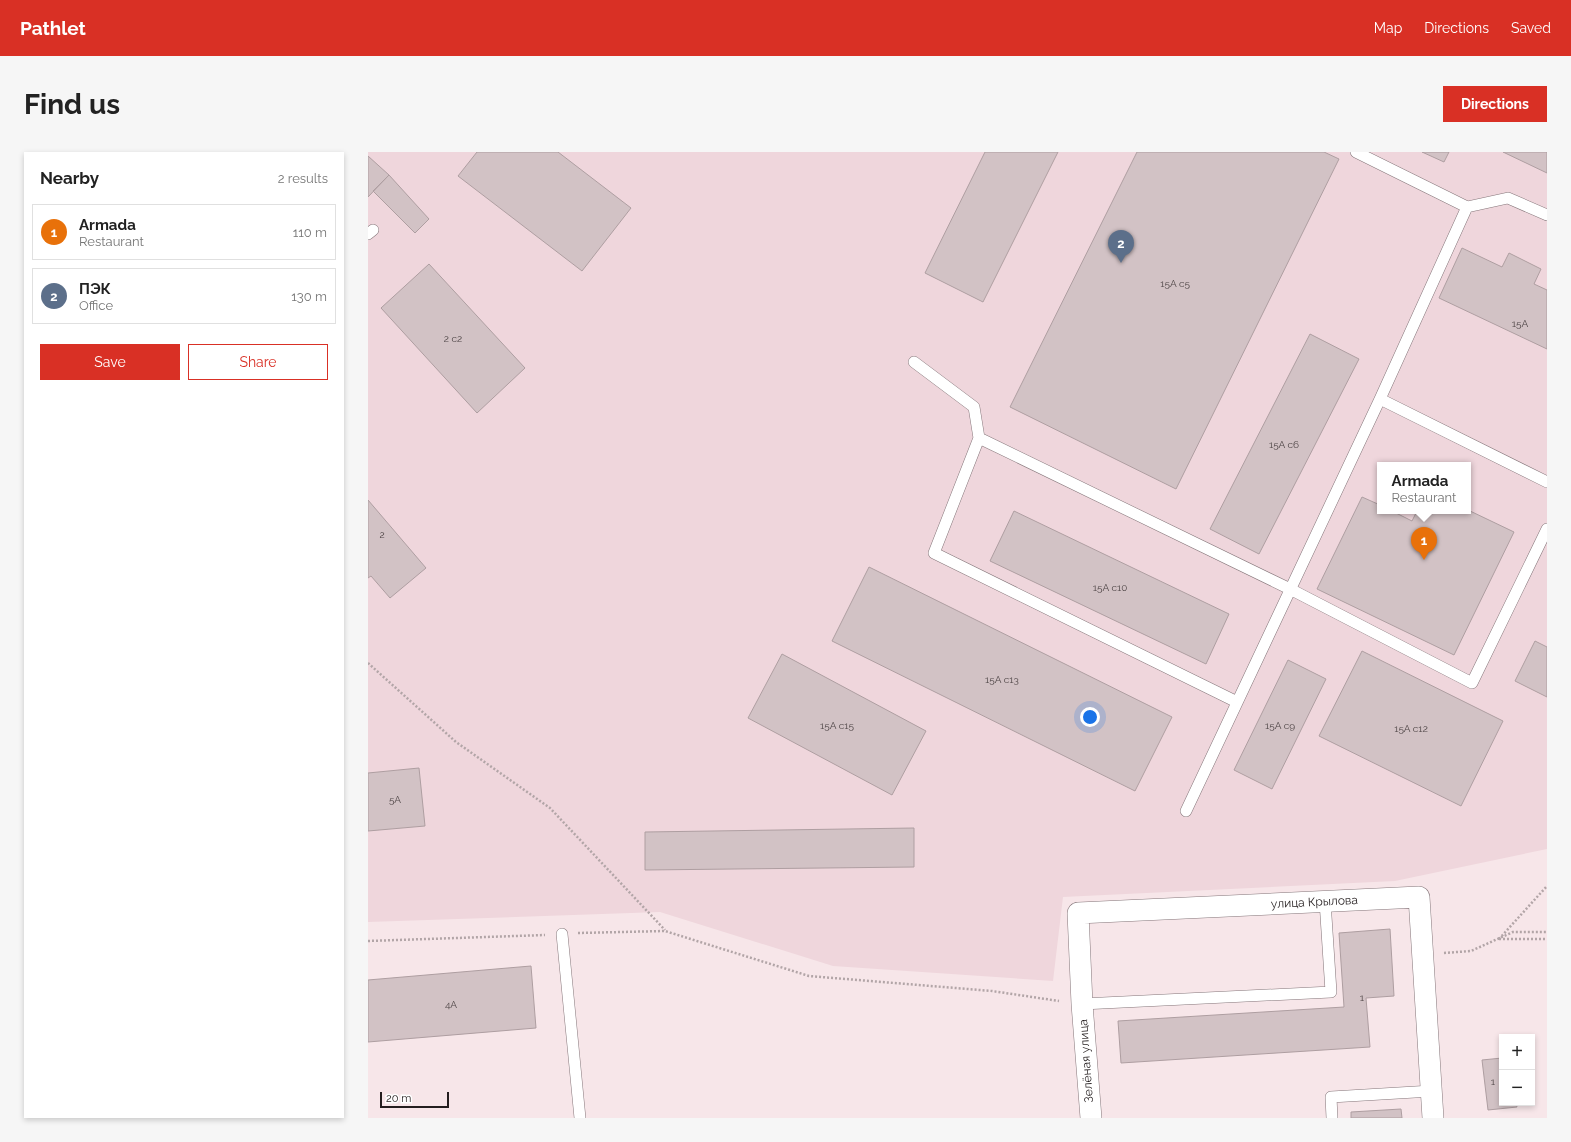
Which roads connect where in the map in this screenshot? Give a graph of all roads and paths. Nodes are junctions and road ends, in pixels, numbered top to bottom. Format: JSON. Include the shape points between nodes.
{"nodes":[{"id":1,"x":1356,"y":152,"type":"edge"},
{"id":2,"x":1467,"y":207,"type":"junction"},
{"id":3,"x":1547,"y":215,"type":"edge"},
{"id":4,"x":914,"y":362,"type":"dead end"},
{"id":5,"x":1380,"y":399,"type":"junction"},
{"id":6,"x":979,"y":438,"type":"junction"},
{"id":7,"x":1547,"y":482,"type":"edge"},
{"id":8,"x":1547,"y":529,"type":"edge"},
{"id":9,"x":1290,"y":589,"type":"junction"},
{"id":10,"x":368,"y":663,"type":"edge"},
{"id":11,"x":1237,"y":702,"type":"junction"},
{"id":12,"x":1186,"y":811,"type":"dead end"},
{"id":13,"x":1547,"y":886,"type":"edge"},
{"id":14,"x":1325,"y":901,"type":"junction"},
{"id":15,"x":665,"y":931,"type":"junction"},
{"id":16,"x":1547,"y":932,"type":"edge"},
{"id":17,"x":562,"y":934,"type":"junction"},
{"id":18,"x":1502,"y":936,"type":"junction"},
{"id":19,"x":1547,"y":939,"type":"edge"},
{"id":20,"x":368,"y":941,"type":"edge"},
{"id":21,"x":1424,"y":955,"type":"junction"},
{"id":22,"x":1082,"y":1004,"type":"junction"},
{"id":23,"x":1432,"y":1091,"type":"junction"},
{"id":24,"x":580,"y":1118,"type":"edge"},
{"id":25,"x":1091,"y":1118,"type":"edge"},
{"id":26,"x":1332,"y":1118,"type":"edge"},
{"id":27,"x":1433,"y":1118,"type":"edge"}],
"edges":[{"from":1,"to":2,"type":"lane"},
{"from":2,"to":3,"type":"lane","via":[[1508,198]]},
{"from":2,"to":5,"type":"lane"},
{"from":4,"to":6,"type":"lane","via":[[974,407]]},
{"from":5,"to":7,"type":"lane"},
{"from":5,"to":9,"type":"lane"},
{"from":6,"to":9,"type":"lane"},
{"from":6,"to":11,"type":"lane","via":[[934,553]]},
{"from":8,"to":9,"type":"lane","via":[[1472,683]]},
{"from":9,"to":11,"type":"lane"},
{"from":10,"to":15,"type":"path","via":[[456,742],[550,808]]},
{"from":11,"to":12,"type":"lane"},
{"from":13,"to":18,"type":"path"},
{"from":14,"to":21,"type":"street","name":"улица Крылова","via":[[1419,896]]},
{"from":14,"to":22,"type":"street","name":"улица Крылова","via":[[1078,913]]},
{"from":14,"to":22,"type":"lane","via":[[1331,992]]},
{"from":15,"to":17,"type":"path"},
{"from":15,"to":22,"type":"path","via":[[810,976],[992,991]]},
{"from":16,"to":18,"type":"path","via":[[1513,932]]},
{"from":17,"to":20,"type":"path"},
{"from":17,"to":24,"type":"lane"},
{"from":18,"to":19,"type":"path","via":[[1499,939]]},
{"from":18,"to":21,"type":"path","via":[[1471,951]]},
{"from":21,"to":23,"type":"street","name":"улица Крылова"},
{"from":22,"to":25,"type":"street","name":"Зелёная улица"},
{"from":23,"to":26,"type":"lane","via":[[1331,1097]]},
{"from":23,"to":27,"type":"street","name":"улица Крылова"}]}
